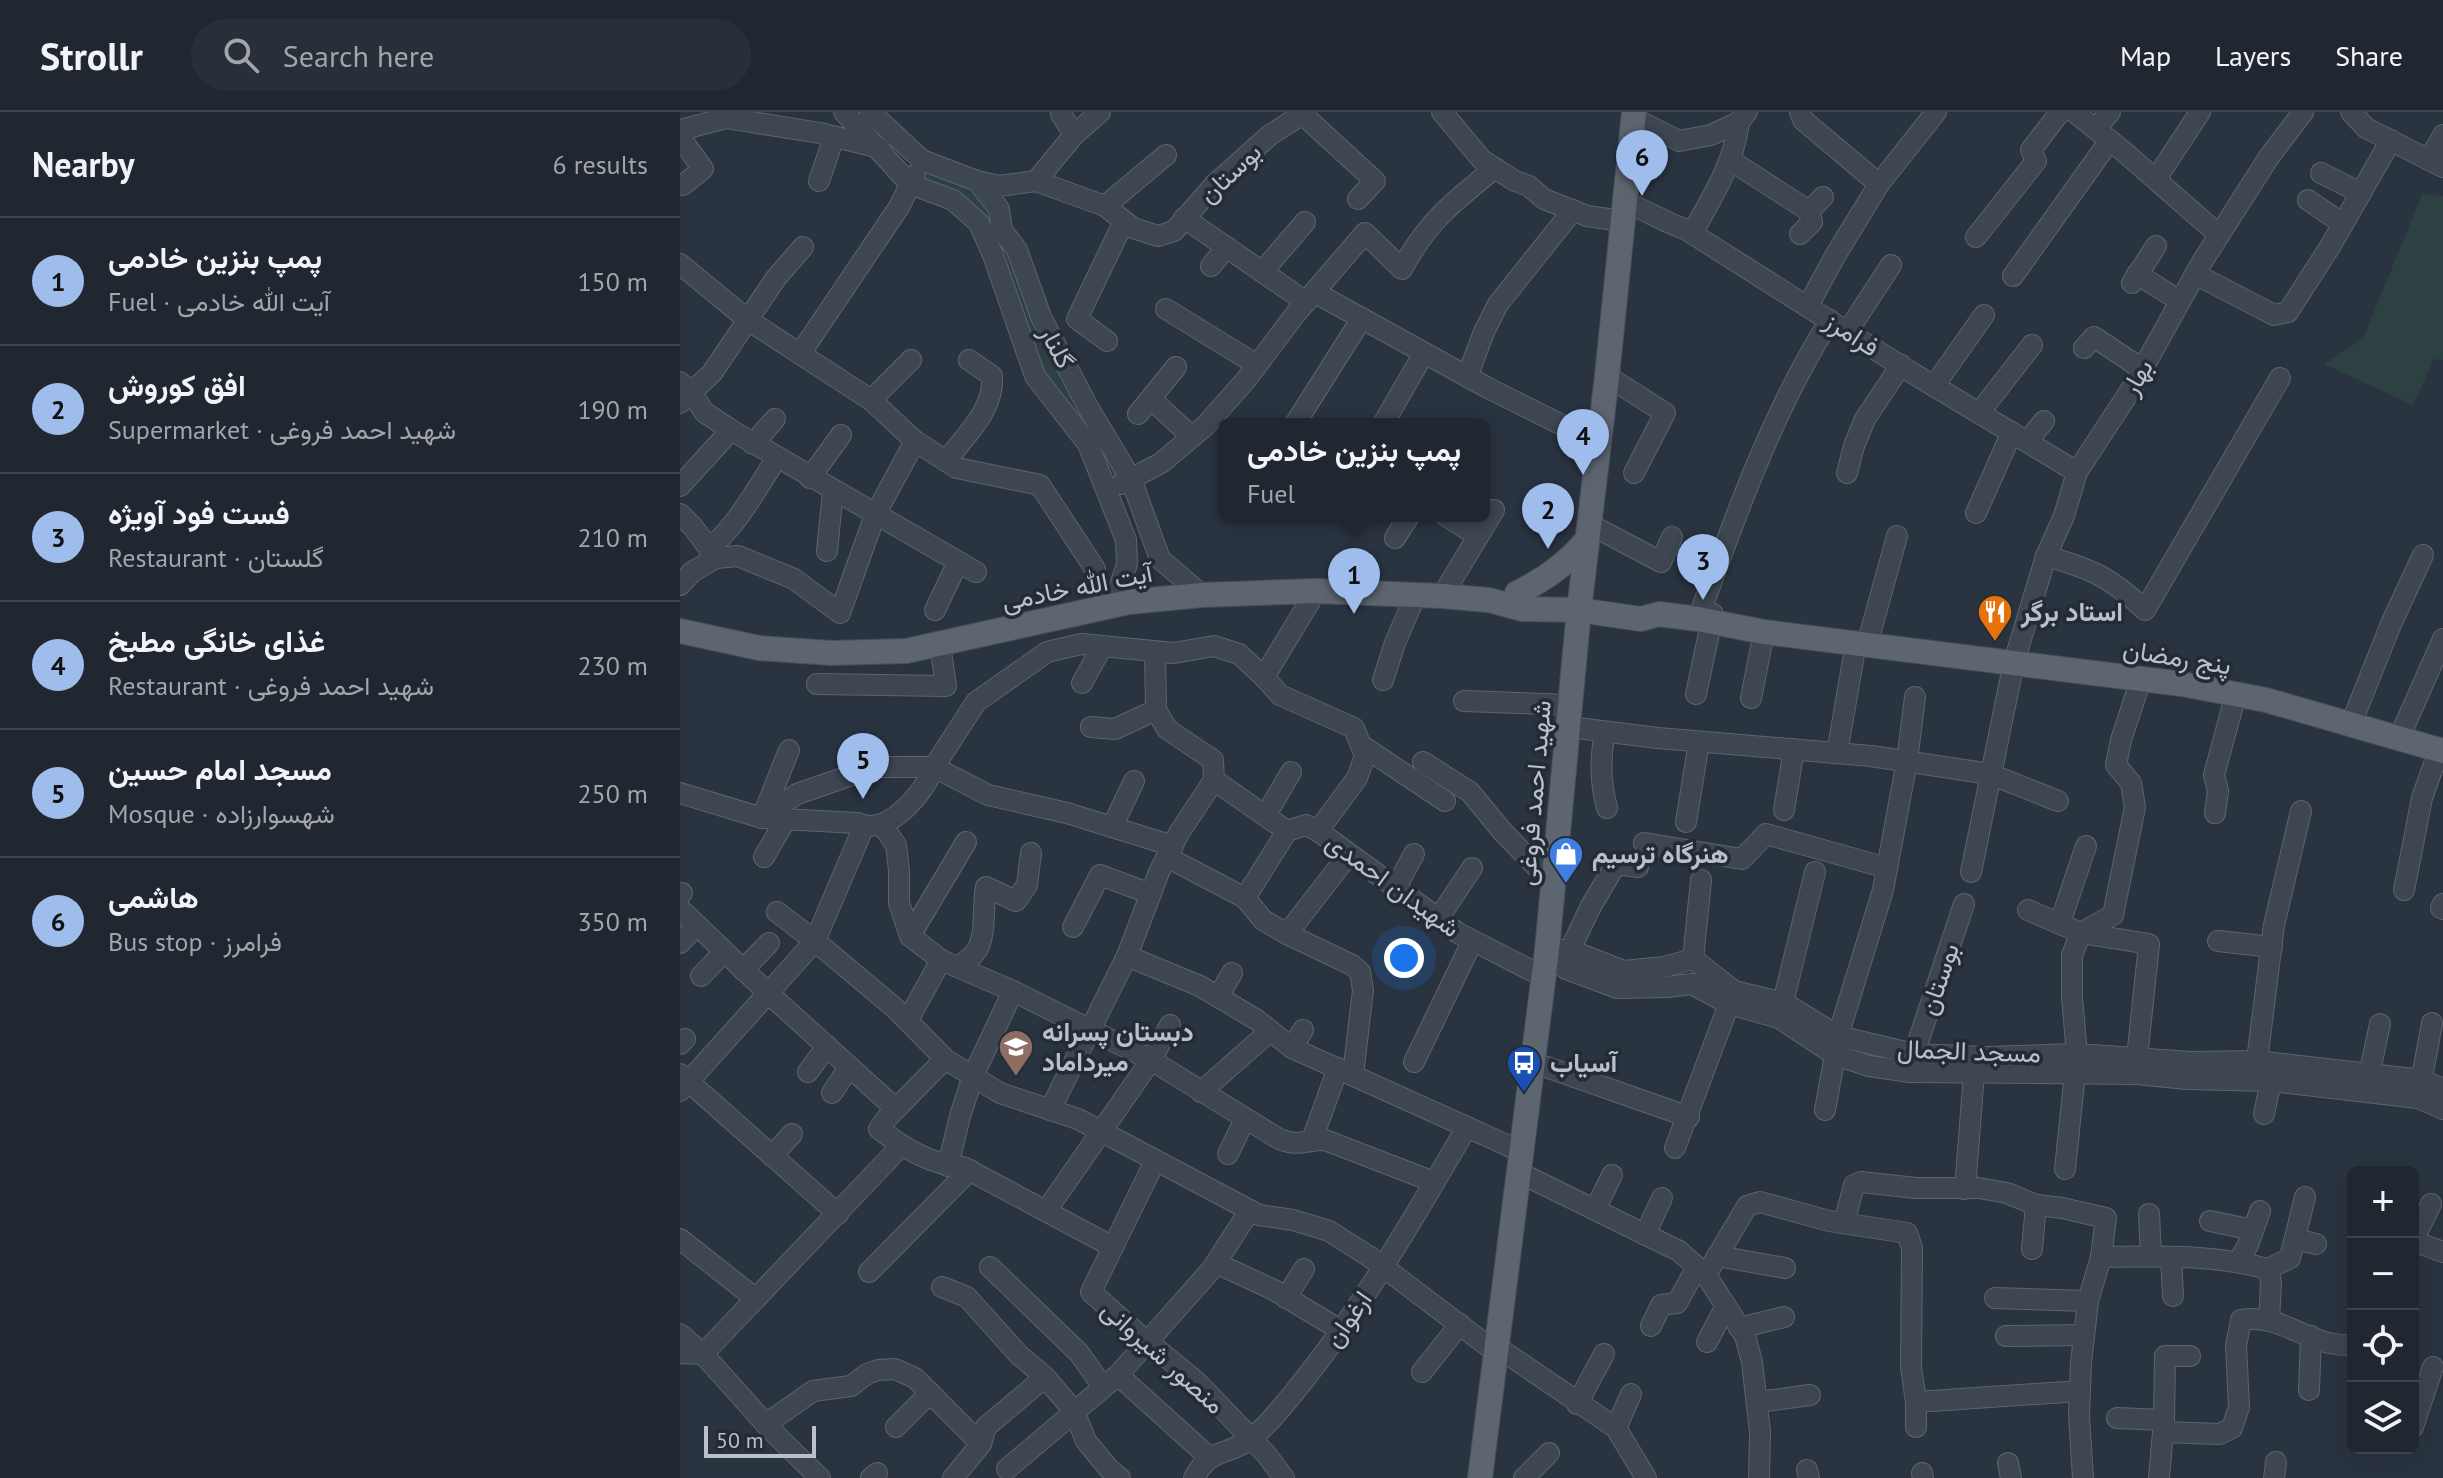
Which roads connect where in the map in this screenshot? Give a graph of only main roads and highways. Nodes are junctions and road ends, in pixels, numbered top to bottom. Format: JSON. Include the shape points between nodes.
{"nodes":[{"id":1,"x":1634,"y":115,"type":"edge"},
{"id":2,"x":1587,"y":533,"type":"junction"},
{"id":3,"x":1520,"y":601,"type":"junction"},
{"id":4,"x":1580,"y":604,"type":"junction"},
{"id":5,"x":1659,"y":614,"type":"junction"},
{"id":6,"x":1628,"y":616,"type":"junction"},
{"id":7,"x":680,"y":631,"type":"edge"},
{"id":8,"x":1574,"y":658,"type":"junction"},
{"id":9,"x":2441,"y":750,"type":"edge"},
{"id":10,"x":1483,"y":1476,"type":"edge"}],
"edges":[{"from":1,"to":2,"type":"main road","name":"شهید احمد فروغی"},
{"from":2,"to":3,"type":"main road"},
{"from":2,"to":4,"type":"main road","name":"شهید احمد فروغی"},
{"from":3,"to":4,"type":"main road","name":"آیت الله خادمی"},
{"from":3,"to":7,"type":"main road","name":"آیت الله خادمی","via":[[1316,591],[1112,600],[906,651],[759,648]]},
{"from":3,"to":8,"type":"main road","via":[[1551,622]]},
{"from":4,"to":5,"type":"main road","name":"پنج رمضان","via":[[1642,604]]},
{"from":4,"to":6,"type":"main road","name":"پنج رمضان"},
{"from":4,"to":8,"type":"main road","name":"شهید احمد فروغی"},
{"from":5,"to":6,"type":"main road","name":"پنج رمضان"},
{"from":5,"to":9,"type":"main road","name":"پنج رمضان","via":[[2236,694]]},
{"from":6,"to":8,"type":"main road","via":[[1591,634]]},
{"from":8,"to":10,"type":"main road","name":"شهید احمد فروغی","via":[[1553,884],[1559,950],[1544,977]]}]}
